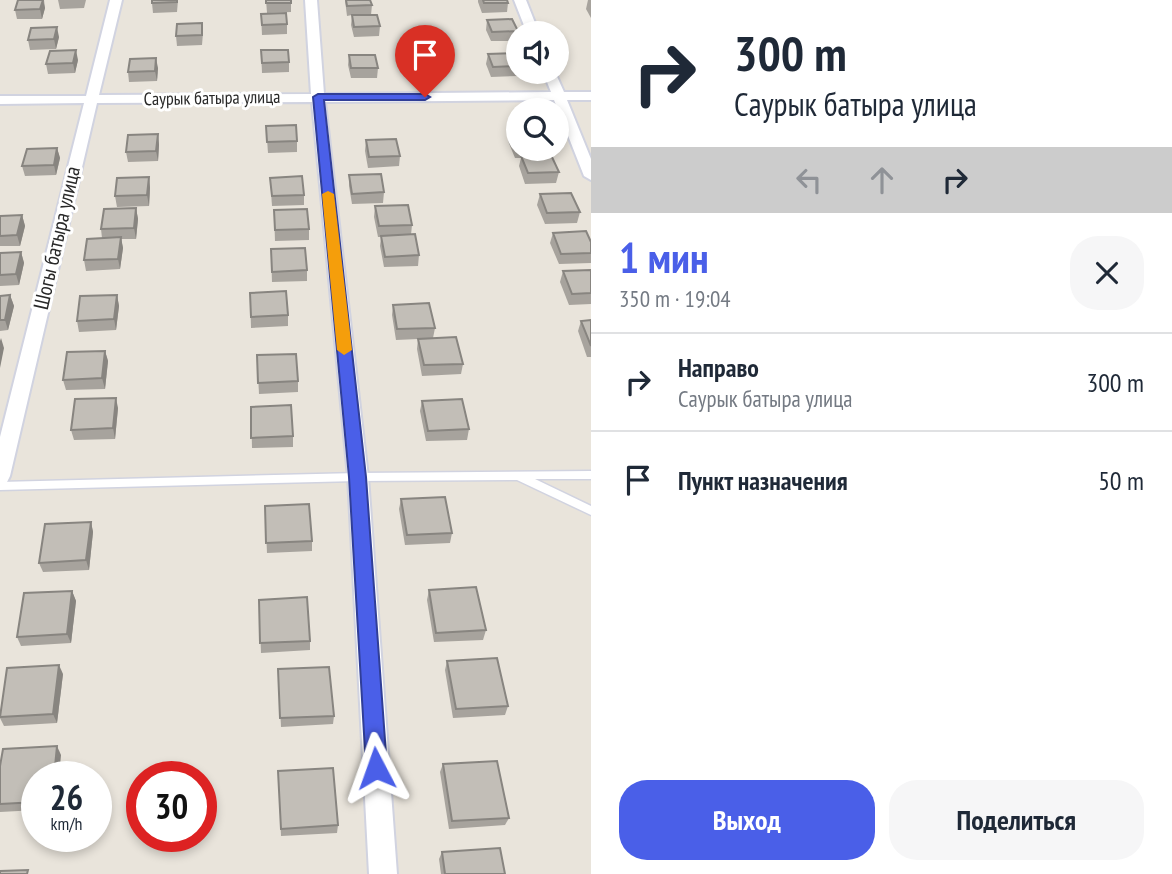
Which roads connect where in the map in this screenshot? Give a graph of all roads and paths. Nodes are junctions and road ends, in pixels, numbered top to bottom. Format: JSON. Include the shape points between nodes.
{"nodes":[{"id":1,"x":117,"y":0,"type":"edge"},
{"id":2,"x":311,"y":0,"type":"edge"},
{"id":3,"x":520,"y":0,"type":"edge"},
{"id":4,"x":528,"y":21,"type":"edge"},
{"id":5,"x":554,"y":84,"type":"edge"},
{"id":6,"x":559,"y":96,"type":"junction"},
{"id":7,"x":591,"y":96,"type":"edge"},
{"id":8,"x":318,"y":97,"type":"junction"},
{"id":9,"x":0,"y":100,"type":"edge"},
{"id":10,"x":90,"y":100,"type":"junction"},
{"id":11,"x":591,"y":176,"type":"edge"},
{"id":12,"x":516,"y":474,"type":"junction"},
{"id":13,"x":591,"y":475,"type":"edge"},
{"id":14,"x":0,"y":477,"type":"edge"},
{"id":15,"x":358,"y":477,"type":"junction"},
{"id":16,"x":0,"y":486,"type":"edge"},
{"id":17,"x":591,"y":512,"type":"edge"},
{"id":18,"x":383,"y":874,"type":"edge"}],
"edges":[{"from":1,"to":10,"type":"street","name":"Шогы батыра улица"},
{"from":2,"to":8,"type":"street"},
{"from":3,"to":4,"type":"street"},
{"from":5,"to":6,"type":"street"},
{"from":6,"to":7,"type":"street","name":"Саурык батыра улица"},
{"from":6,"to":8,"type":"street","name":"Саурык батыра улица"},
{"from":6,"to":11,"type":"street"},
{"from":8,"to":10,"type":"street","name":"Саурык батыра улица"},
{"from":8,"to":15,"type":"street"},
{"from":9,"to":10,"type":"street","name":"Саурык батыра улица"},
{"from":10,"to":14,"type":"street","name":"Шогы батыра улица"},
{"from":12,"to":13,"type":"lane"},
{"from":12,"to":15,"type":"lane"},
{"from":12,"to":17,"type":"lane"},
{"from":15,"to":16,"type":"lane"},
{"from":15,"to":18,"type":"street"}]}
